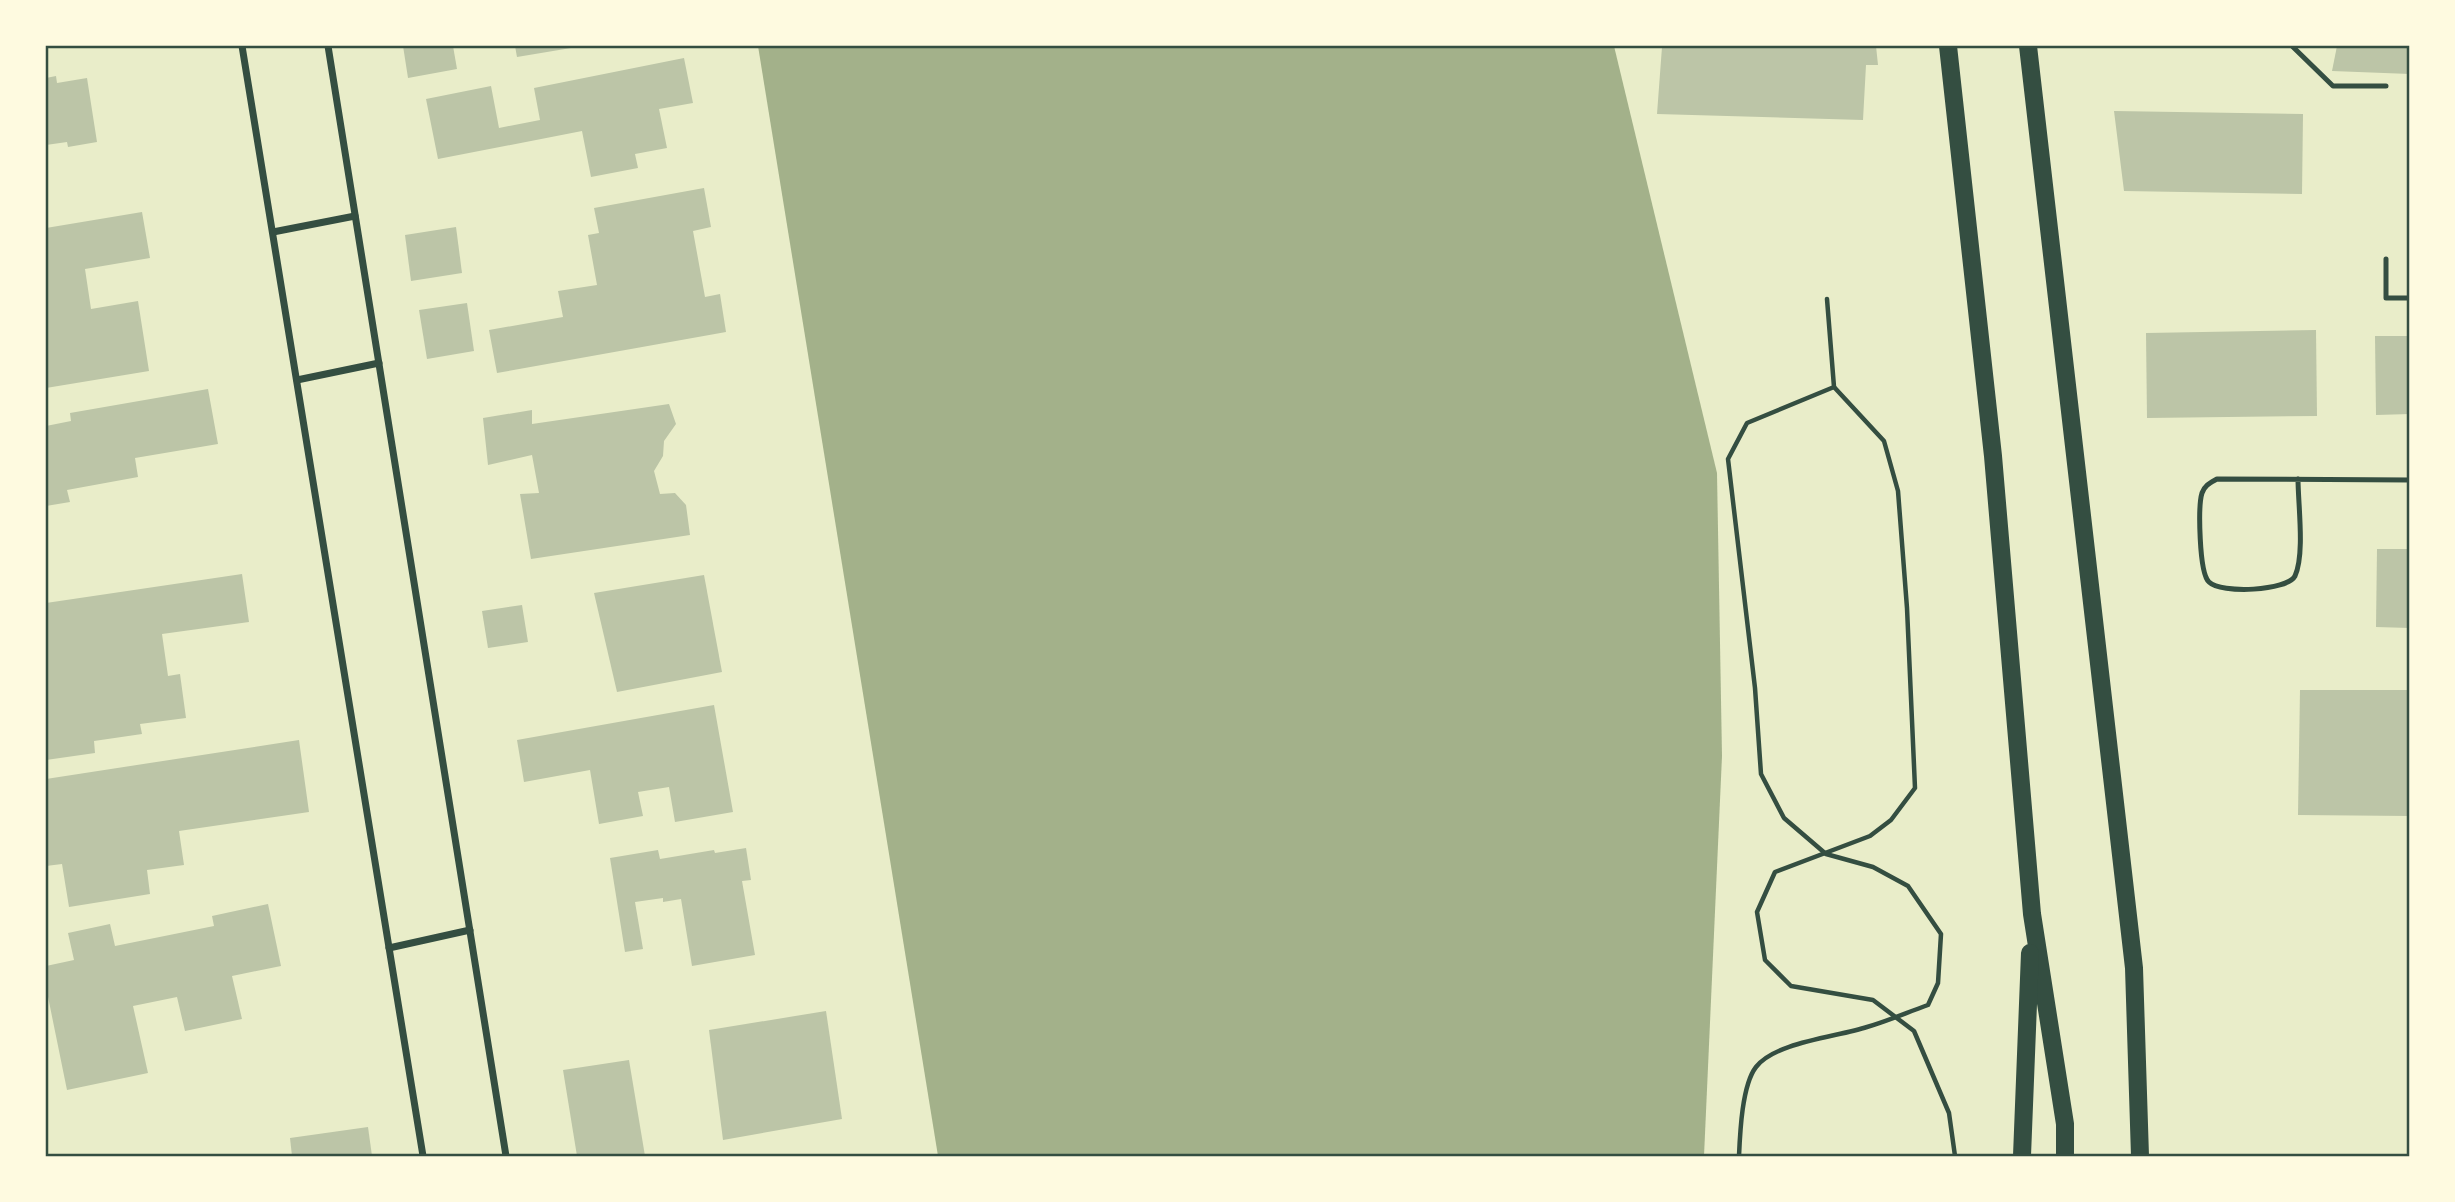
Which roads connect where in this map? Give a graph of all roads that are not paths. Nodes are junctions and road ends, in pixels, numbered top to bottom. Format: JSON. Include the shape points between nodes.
{"nodes":[{"id":1,"x":243,"y":46,"type":"edge"},
{"id":2,"x":328,"y":46,"type":"edge"},
{"id":3,"x":1948,"y":46,"type":"edge"},
{"id":4,"x":2028,"y":46,"type":"edge"},
{"id":5,"x":2292,"y":46,"type":"edge"},
{"id":6,"x":2386,"y":86,"type":"dead end"},
{"id":7,"x":355,"y":215,"type":"junction"},
{"id":8,"x":273,"y":232,"type":"junction"},
{"id":9,"x":2386,"y":259,"type":"dead end"},
{"id":10,"x":2410,"y":298,"type":"edge"},
{"id":11,"x":379,"y":363,"type":"junction"},
{"id":12,"x":297,"y":380,"type":"junction"},
{"id":13,"x":2298,"y":479,"type":"junction"},
{"id":14,"x":2410,"y":480,"type":"edge"},
{"id":15,"x":2032,"y":914,"type":"junction"},
{"id":16,"x":470,"y":930,"type":"junction"},
{"id":17,"x":389,"y":948,"type":"junction"},
{"id":18,"x":423,"y":1157,"type":"edge"},
{"id":19,"x":506,"y":1157,"type":"edge"},
{"id":20,"x":2022,"y":1157,"type":"edge"},
{"id":21,"x":2064,"y":1157,"type":"edge"},
{"id":22,"x":2140,"y":1157,"type":"edge"}],
"edges":[{"from":1,"to":8,"type":"street"},
{"from":2,"to":7,"type":"street"},
{"from":3,"to":15,"type":"main road","via":[[1993,456]]},
{"from":4,"to":22,"type":"main road","via":[[2134,968]]},
{"from":5,"to":6,"type":"lane","via":[[2333,86]]},
{"from":7,"to":8,"type":"street"},
{"from":7,"to":11,"type":"street"},
{"from":8,"to":12,"type":"street"},
{"from":9,"to":10,"type":"lane","via":[[2386,298]]},
{"from":11,"to":12,"type":"street"},
{"from":11,"to":16,"type":"street"},
{"from":12,"to":17,"type":"street"},
{"from":13,"to":13,"type":"lane","via":[[2299,560],[2294,578],[2281,587],[2221,589],[2209,583],[2202,569],[2201,497],[2206,485],[2217,479]]},
{"from":13,"to":14,"type":"lane"},
{"from":15,"to":20,"type":"main road"},
{"from":15,"to":21,"type":"main road","via":[[2064,1124]]},
{"from":16,"to":17,"type":"street"},
{"from":16,"to":19,"type":"street"},
{"from":17,"to":18,"type":"street"}]}
